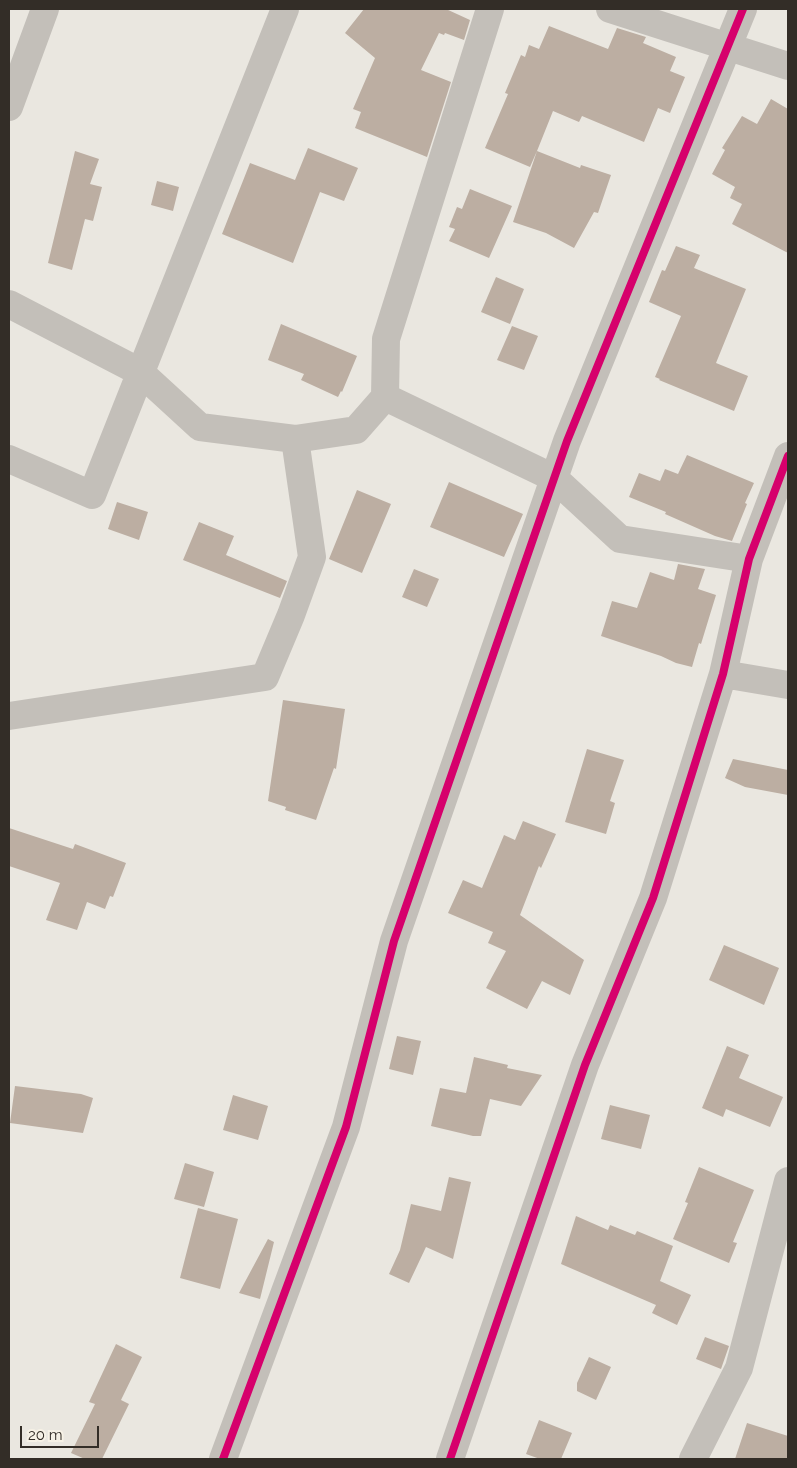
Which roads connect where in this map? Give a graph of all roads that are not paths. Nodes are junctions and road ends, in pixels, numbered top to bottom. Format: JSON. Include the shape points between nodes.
{"nodes":[{"id":1,"x":45,"y":9,"type":"edge"},
{"id":2,"x":285,"y":9,"type":"edge"},
{"id":3,"x":490,"y":9,"type":"edge"},
{"id":4,"x":610,"y":9,"type":"edge"},
{"id":5,"x":743,"y":9,"type":"edge"},
{"id":6,"x":727,"y":47,"type":"junction"},
{"id":7,"x":788,"y":66,"type":"edge"},
{"id":8,"x":9,"y":107,"type":"edge"},
{"id":9,"x":9,"y":304,"type":"edge"},
{"id":10,"x":140,"y":372,"type":"junction"},
{"id":11,"x":384,"y":397,"type":"junction"},
{"id":12,"x":295,"y":439,"type":"junction"},
{"id":13,"x":788,"y":456,"type":"edge"},
{"id":14,"x":9,"y":459,"type":"edge"},
{"id":15,"x":554,"y":478,"type":"junction"},
{"id":16,"x":749,"y":559,"type":"junction"},
{"id":17,"x":723,"y":674,"type":"junction"},
{"id":18,"x":788,"y":685,"type":"edge"},
{"id":19,"x":9,"y":716,"type":"edge"},
{"id":20,"x":788,"y":1181,"type":"edge"},
{"id":21,"x":223,"y":1459,"type":"edge"},
{"id":22,"x":450,"y":1459,"type":"edge"},
{"id":23,"x":693,"y":1459,"type":"edge"}],
"edges":[{"from":1,"to":8,"type":"street"},
{"from":2,"to":10,"type":"street"},
{"from":3,"to":11,"type":"street","via":[[386,339]]},
{"from":4,"to":6,"type":"street"},
{"from":5,"to":6,"type":"street"},
{"from":6,"to":7,"type":"street"},
{"from":6,"to":15,"type":"street"},
{"from":9,"to":10,"type":"street"},
{"from":10,"to":12,"type":"street","via":[[200,426]]},
{"from":10,"to":14,"type":"street","via":[[92,494]]},
{"from":11,"to":12,"type":"street","via":[[356,430]]},
{"from":11,"to":15,"type":"street"},
{"from":12,"to":19,"type":"street","via":[[312,557],[265,677]]},
{"from":13,"to":16,"type":"street"},
{"from":15,"to":16,"type":"street","via":[[620,539]]},
{"from":15,"to":21,"type":"street","via":[[394,941],[346,1127]]},
{"from":16,"to":17,"type":"street"},
{"from":17,"to":18,"type":"street"},
{"from":17,"to":22,"type":"street","via":[[653,898],[585,1065]]},
{"from":20,"to":23,"type":"street","via":[[739,1368]]}]}
